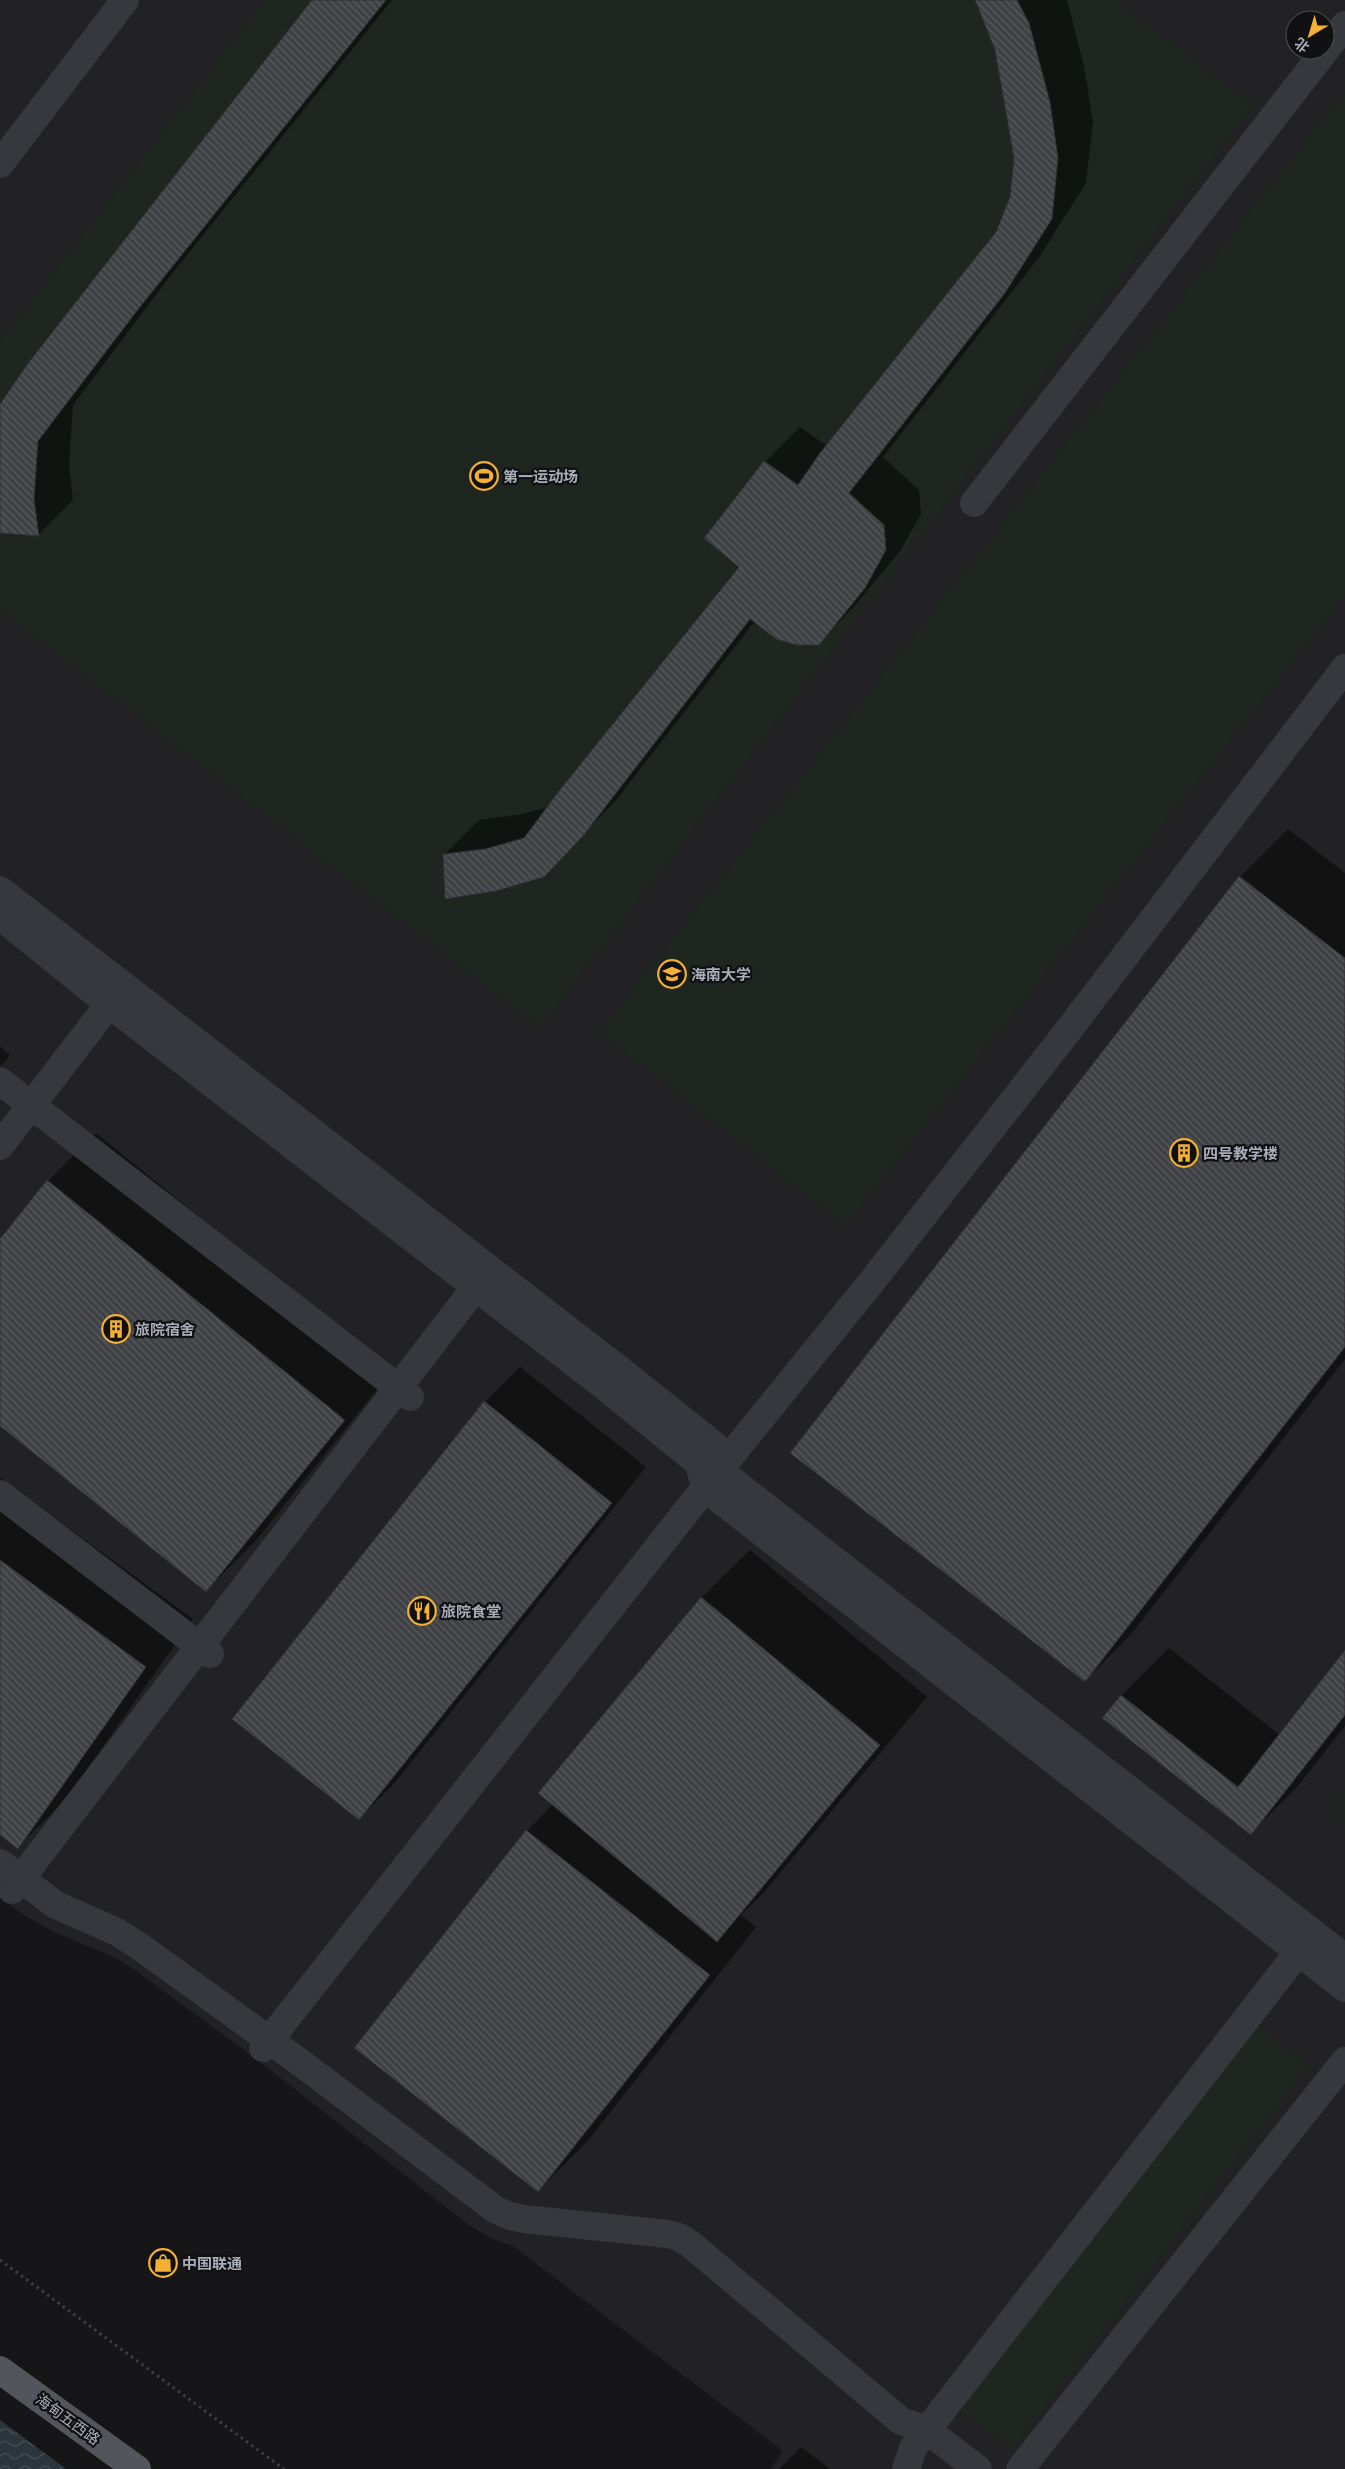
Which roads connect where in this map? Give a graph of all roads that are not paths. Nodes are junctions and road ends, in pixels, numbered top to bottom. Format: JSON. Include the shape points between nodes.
{"nodes":[{"id":1,"x":106,"y":0,"type":"edge"},
{"id":2,"x":125,"y":0,"type":"edge"},
{"id":3,"x":1345,"y":24,"type":"edge"},
{"id":4,"x":0,"y":139,"type":"edge"},
{"id":5,"x":0,"y":164,"type":"edge"},
{"id":6,"x":974,"y":504,"type":"dead end"},
{"id":7,"x":1345,"y":668,"type":"edge"},
{"id":8,"x":1345,"y":698,"type":"edge"},
{"id":9,"x":0,"y":890,"type":"edge"},
{"id":10,"x":0,"y":916,"type":"edge"},
{"id":11,"x":111,"y":991,"type":"junction"},
{"id":12,"x":0,"y":1081,"type":"edge"},
{"id":13,"x":14,"y":1110,"type":"edge"},
{"id":14,"x":0,"y":1146,"type":"edge"},
{"id":15,"x":490,"y":1281,"type":"junction"},
{"id":16,"x":398,"y":1400,"type":"junction"},
{"id":17,"x":718,"y":1483,"type":"junction"},
{"id":18,"x":0,"y":1494,"type":"edge"},
{"id":19,"x":0,"y":1511,"type":"edge"},
{"id":20,"x":200,"y":1656,"type":"junction"},
{"id":21,"x":15,"y":1883,"type":"edge"},
{"id":22,"x":1305,"y":1943,"type":"junction"},
{"id":23,"x":1345,"y":1958,"type":"edge"},
{"id":24,"x":1345,"y":1988,"type":"edge"},
{"id":25,"x":273,"y":2049,"type":"junction"},
{"id":26,"x":1345,"y":2061,"type":"edge"},
{"id":27,"x":0,"y":2370,"type":"edge"},
{"id":28,"x":927,"y":2430,"type":"junction"},
{"id":29,"x":137,"y":2469,"type":"edge"},
{"id":30,"x":906,"y":2469,"type":"edge"},
{"id":31,"x":978,"y":2469,"type":"edge"},
{"id":32,"x":1020,"y":2469,"type":"edge"}],
"edges":[{"from":1,"to":4,"type":"street"},
{"from":2,"to":5,"type":"street"},
{"from":3,"to":6,"type":"street"},
{"from":7,"to":17,"type":"street"},
{"from":8,"to":17,"type":"street","via":[[965,1186]]},
{"from":9,"to":11,"type":"street"},
{"from":10,"to":11,"type":"street"},
{"from":11,"to":13,"type":"street"},
{"from":11,"to":15,"type":"street"},
{"from":12,"to":13,"type":"street"},
{"from":13,"to":14,"type":"street"},
{"from":13,"to":16,"type":"street"},
{"from":15,"to":16,"type":"street"},
{"from":15,"to":17,"type":"street","via":[[714,1445]]},
{"from":16,"to":20,"type":"street"},
{"from":17,"to":22,"type":"street"},
{"from":17,"to":25,"type":"street"},
{"from":18,"to":20,"type":"street"},
{"from":19,"to":20,"type":"street"},
{"from":20,"to":21,"type":"street"},
{"from":21,"to":25,"type":"street","via":[[117,1932],[139,1946]]},
{"from":22,"to":23,"type":"street"},
{"from":22,"to":24,"type":"street"},
{"from":22,"to":28,"type":"street"},
{"from":25,"to":28,"type":"street","via":[[496,2210],[510,2216],[679,2237],[717,2265],[901,2420]]},
{"from":26,"to":32,"type":"street"},
{"from":27,"to":29,"type":"main road","name":"海甸五西路"},
{"from":28,"to":30,"type":"street","via":[[913,2448]]},
{"from":28,"to":31,"type":"street"}]}
